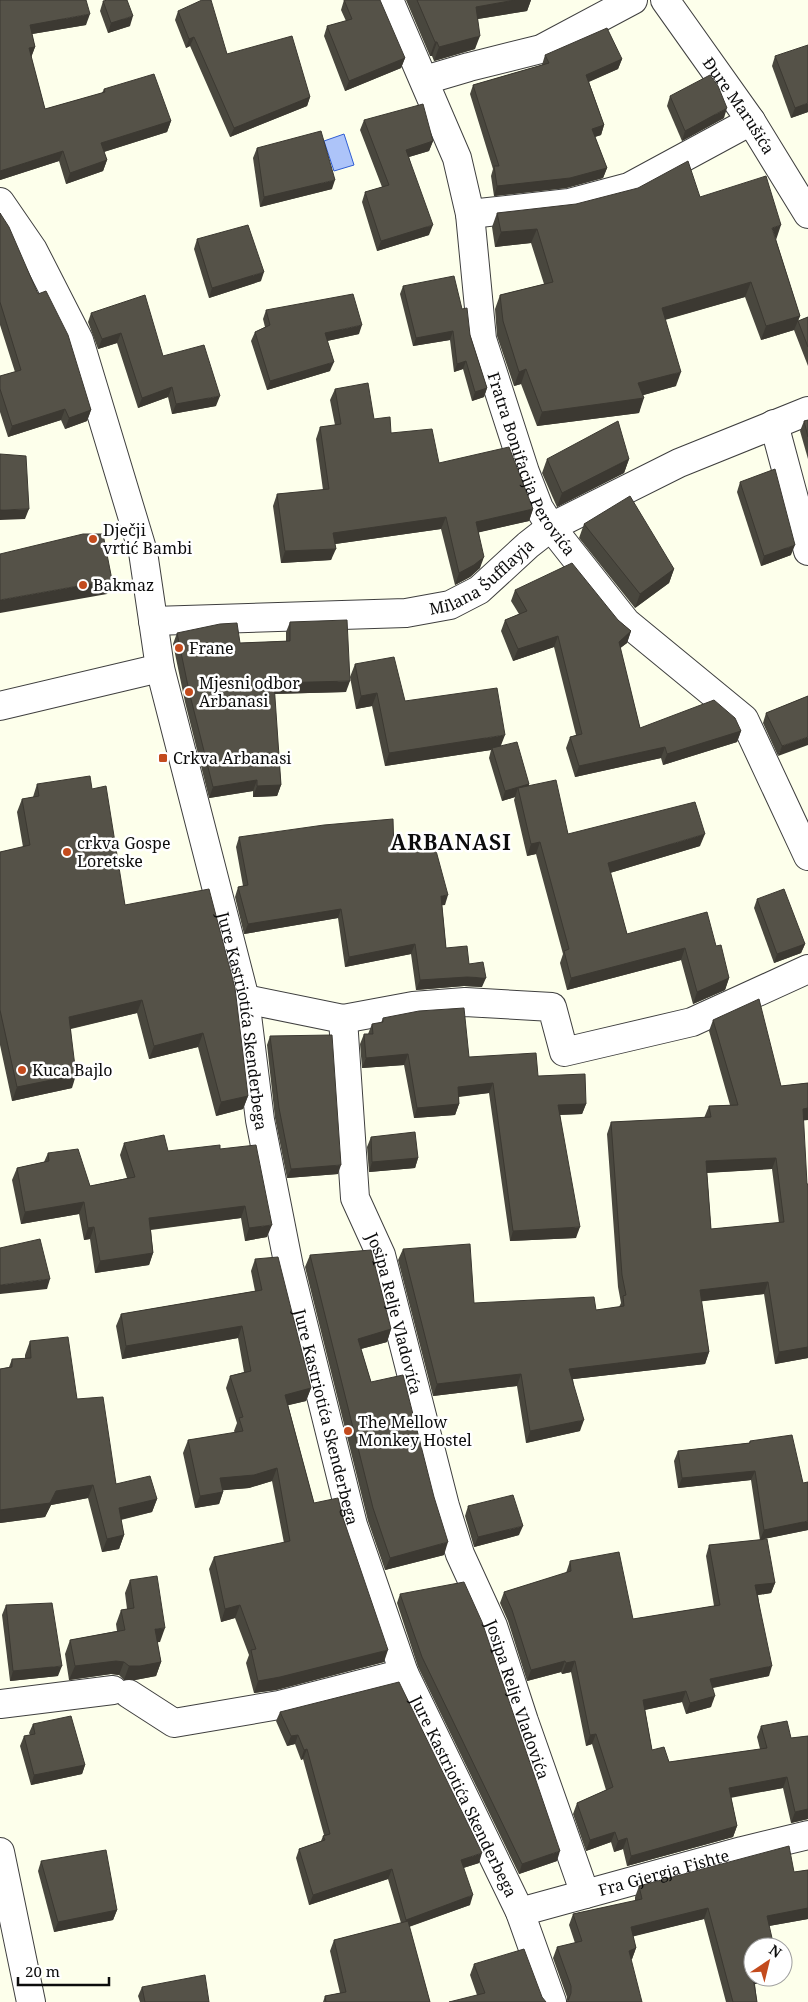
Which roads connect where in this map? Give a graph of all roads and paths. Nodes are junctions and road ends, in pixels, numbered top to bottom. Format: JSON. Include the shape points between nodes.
{"nodes":[{"id":1,"x":389,"y":0,"type":"edge"},
{"id":2,"x":633,"y":0,"type":"edge"},
{"id":3,"x":665,"y":0,"type":"edge"},
{"id":4,"x":424,"y":80,"type":"junction"},
{"id":5,"x":751,"y":121,"type":"junction"},
{"id":6,"x":0,"y":202,"type":"edge"},
{"id":7,"x":470,"y":214,"type":"junction"},
{"id":8,"x":808,"y":214,"type":"edge"},
{"id":9,"x":808,"y":411,"type":"edge"},
{"id":10,"x":774,"y":424,"type":"junction"},
{"id":11,"x":551,"y":527,"type":"junction"},
{"id":12,"x":808,"y":551,"type":"edge"},
{"id":13,"x":153,"y":621,"type":"junction"},
{"id":14,"x":160,"y":668,"type":"junction"},
{"id":15,"x":0,"y":706,"type":"edge"},
{"id":16,"x":808,"y":856,"type":"edge"},
{"id":17,"x":808,"y":969,"type":"edge"},
{"id":18,"x":245,"y":1000,"type":"junction"},
{"id":19,"x":342,"y":1019,"type":"junction"},
{"id":20,"x":404,"y":1673,"type":"junction"},
{"id":21,"x":0,"y":1704,"type":"edge"},
{"id":22,"x":808,"y":1835,"type":"edge"},
{"id":23,"x":0,"y":1852,"type":"edge"},
{"id":24,"x":585,"y":1894,"type":"junction"},
{"id":25,"x":520,"y":1912,"type":"junction"},
{"id":26,"x":31,"y":2002,"type":"edge"},
{"id":27,"x":552,"y":2002,"type":"edge"}],
"edges":[{"from":1,"to":4,"type":"street","name":"Fratra Bonifacija Perovića"},
{"from":2,"to":4,"type":"street","via":[[541,50]]},
{"from":3,"to":5,"type":"street","name":"Đure Marušića"},
{"from":4,"to":7,"type":"street","name":"Fratra Bonifacija Perovića","via":[[457,158]]},
{"from":5,"to":7,"type":"street","via":[[629,186],[569,203]]},
{"from":5,"to":8,"type":"street","name":"Đure Marušića"},
{"from":6,"to":13,"type":"street","name":"Jure Kastriotića Skenderbega","via":[[33,250],[79,340],[143,552]]},
{"from":7,"to":11,"type":"street","name":"Fratra Bonifacija Perovića","via":[[482,339],[525,472],[539,508]]},
{"from":9,"to":10,"type":"street","name":"Milana Šufflayja"},
{"from":10,"to":11,"type":"street","name":"Milana Šufflayja","via":[[679,463]]},
{"from":10,"to":12,"type":"street"},
{"from":11,"to":13,"type":"street","name":"Milana Šufflayja","via":[[479,590],[450,605],[406,613]]},
{"from":11,"to":16,"type":"street","name":"Fratra Bonifacija Perovića","via":[[626,622],[744,719]]},
{"from":13,"to":14,"type":"street","name":"Jure Kastriotića Skenderbega"},
{"from":14,"to":15,"type":"street"},
{"from":14,"to":18,"type":"street","name":"Jure Kastriotića Skenderbega"},
{"from":17,"to":19,"type":"street","via":[[692,1022],[564,1052],[552,1007],[465,1002],[413,1006]]},
{"from":18,"to":19,"type":"street"},
{"from":18,"to":20,"type":"street","name":"Jure Kastriotića Skenderbega","via":[[260,1120],[289,1267],[353,1525]]},
{"from":19,"to":24,"type":"street","name":"Josipa Relje Vladovića","via":[[355,1198],[381,1255],[460,1554],[494,1626]]},
{"from":20,"to":21,"type":"street","via":[[279,1705],[174,1723],[121,1692]]},
{"from":20,"to":25,"type":"street","name":"Jure Kastriotića Skenderbega"},
{"from":22,"to":24,"type":"street","name":"Fra Gjergja Fishte"},
{"from":23,"to":26,"type":"street"},
{"from":24,"to":25,"type":"street","name":"Fra Gjergja Fishte"},
{"from":25,"to":27,"type":"street","name":"Jure Kastriotića Skenderbega"}]}
